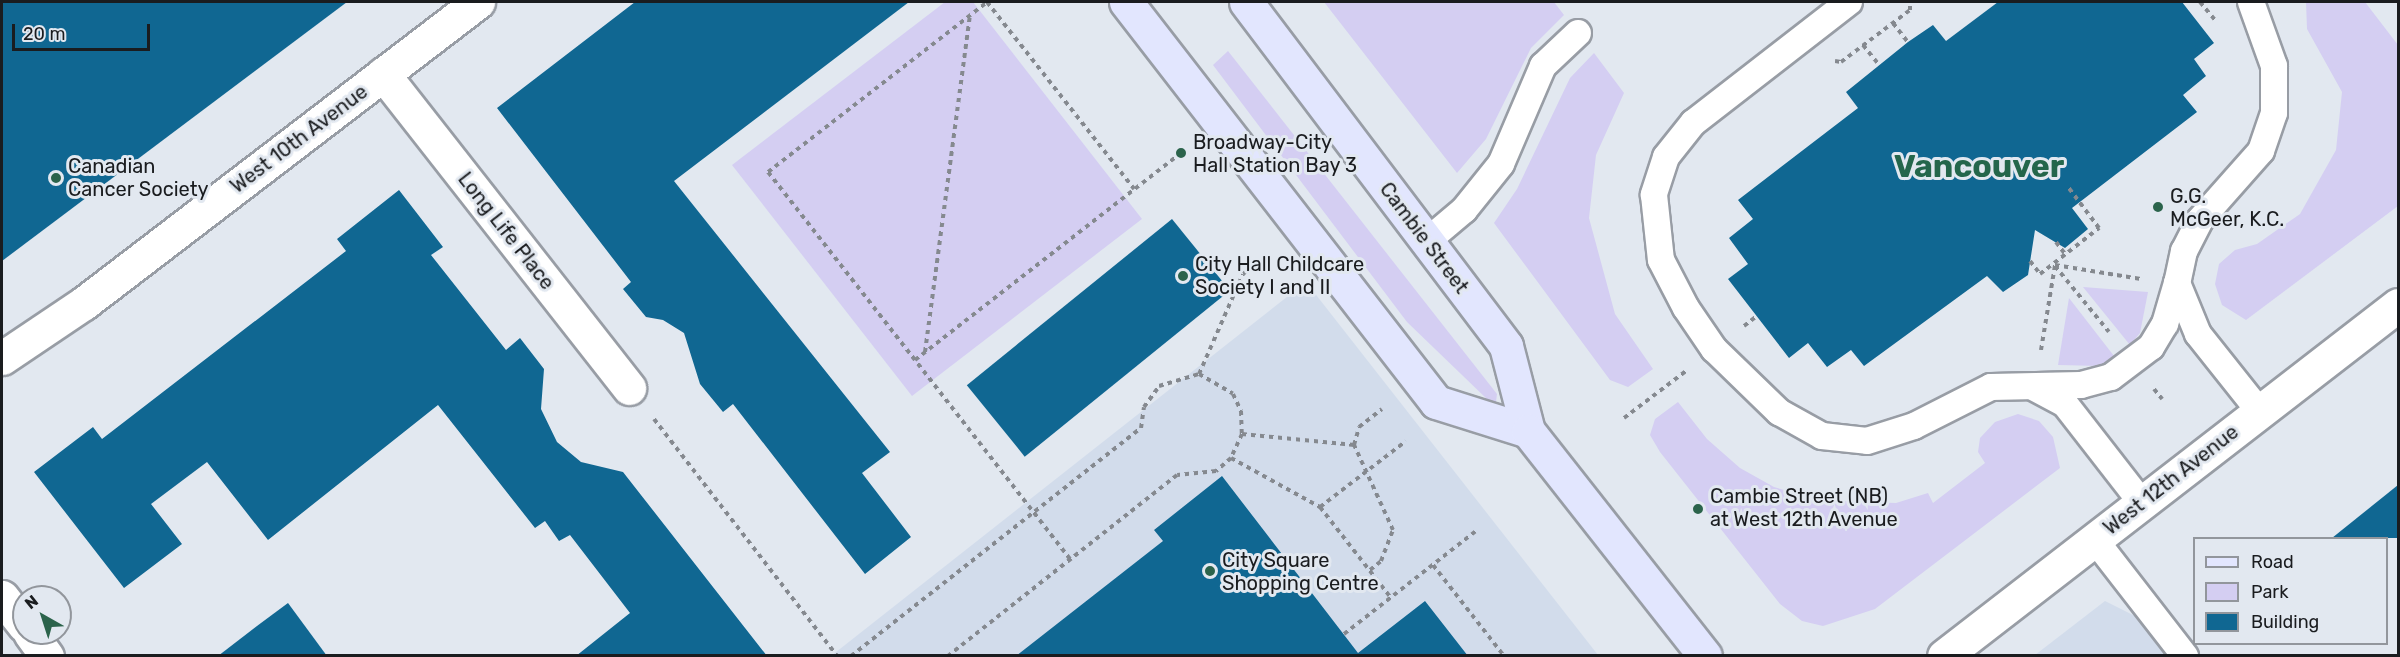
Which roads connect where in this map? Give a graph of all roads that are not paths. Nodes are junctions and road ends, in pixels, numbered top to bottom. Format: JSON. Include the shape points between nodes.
{"nodes":[{"id":1,"x":478,"y":2,"type":"edge"},
{"id":2,"x":1126,"y":2,"type":"edge"},
{"id":3,"x":1246,"y":2,"type":"edge"},
{"id":4,"x":1849,"y":2,"type":"edge"},
{"id":5,"x":2251,"y":2,"type":"edge"},
{"id":6,"x":1578,"y":33,"type":"dead end"},
{"id":7,"x":383,"y":74,"type":"junction"},
{"id":8,"x":1426,"y":242,"type":"junction"},
{"id":9,"x":2177,"y":283,"type":"junction"},
{"id":10,"x":2398,"y":305,"type":"edge"},
{"id":11,"x":2,"y":358,"type":"edge"},
{"id":12,"x":629,"y":388,"type":"dead end"},
{"id":13,"x":2035,"y":388,"type":"junction"},
{"id":14,"x":2260,"y":412,"type":"junction"},
{"id":15,"x":1527,"y":431,"type":"junction"},
{"id":16,"x":2142,"y":503,"type":"junction"},
{"id":17,"x":2095,"y":540,"type":"junction"},
{"id":18,"x":2,"y":597,"type":"edge"},
{"id":19,"x":12,"y":610,"type":"edge"},
{"id":20,"x":1705,"y":656,"type":"edge"},
{"id":21,"x":1944,"y":656,"type":"edge"},
{"id":22,"x":2185,"y":656,"type":"edge"}],
"edges":[{"from":1,"to":7,"type":"street","name":"West 10th Avenue"},
{"from":2,"to":15,"type":"main road","via":[[1437,402]]},
{"from":3,"to":8,"type":"main road","name":"Cambie Street"},
{"from":4,"to":13,"type":"lane","via":[[1693,123],[1666,157],[1654,195],[1661,260],[1686,308],[1745,383],[1779,412],[1822,436],[1867,441],[1914,426],[1991,387]]},
{"from":5,"to":9,"type":"lane","via":[[2274,66],[2274,113],[2261,151],[2200,220],[2184,251]]},
{"from":6,"to":8,"type":"lane","via":[[1543,66],[1501,164],[1464,210]]},
{"from":7,"to":11,"type":"street","name":"West 10th Avenue","via":[[84,303]]},
{"from":7,"to":12,"type":"street","name":"Long Life Place"},
{"from":8,"to":15,"type":"main road","name":"Cambie Street","via":[[1506,346]]},
{"from":9,"to":13,"type":"lane","via":[[2165,324],[2133,363],[2081,385]]},
{"from":9,"to":14,"type":"lane","via":[[2198,334]]},
{"from":10,"to":14,"type":"street","name":"West 12th Avenue"},
{"from":13,"to":16,"type":"lane","via":[[2065,404]]},
{"from":14,"to":16,"type":"street","name":"West 12th Avenue"},
{"from":15,"to":20,"type":"main road","name":"Cambie Street"},
{"from":16,"to":17,"type":"street","name":"West 12th Avenue"},
{"from":17,"to":21,"type":"street","name":"West 12th Avenue"},
{"from":17,"to":22,"type":"lane"},
{"from":18,"to":19,"type":"street"}]}
